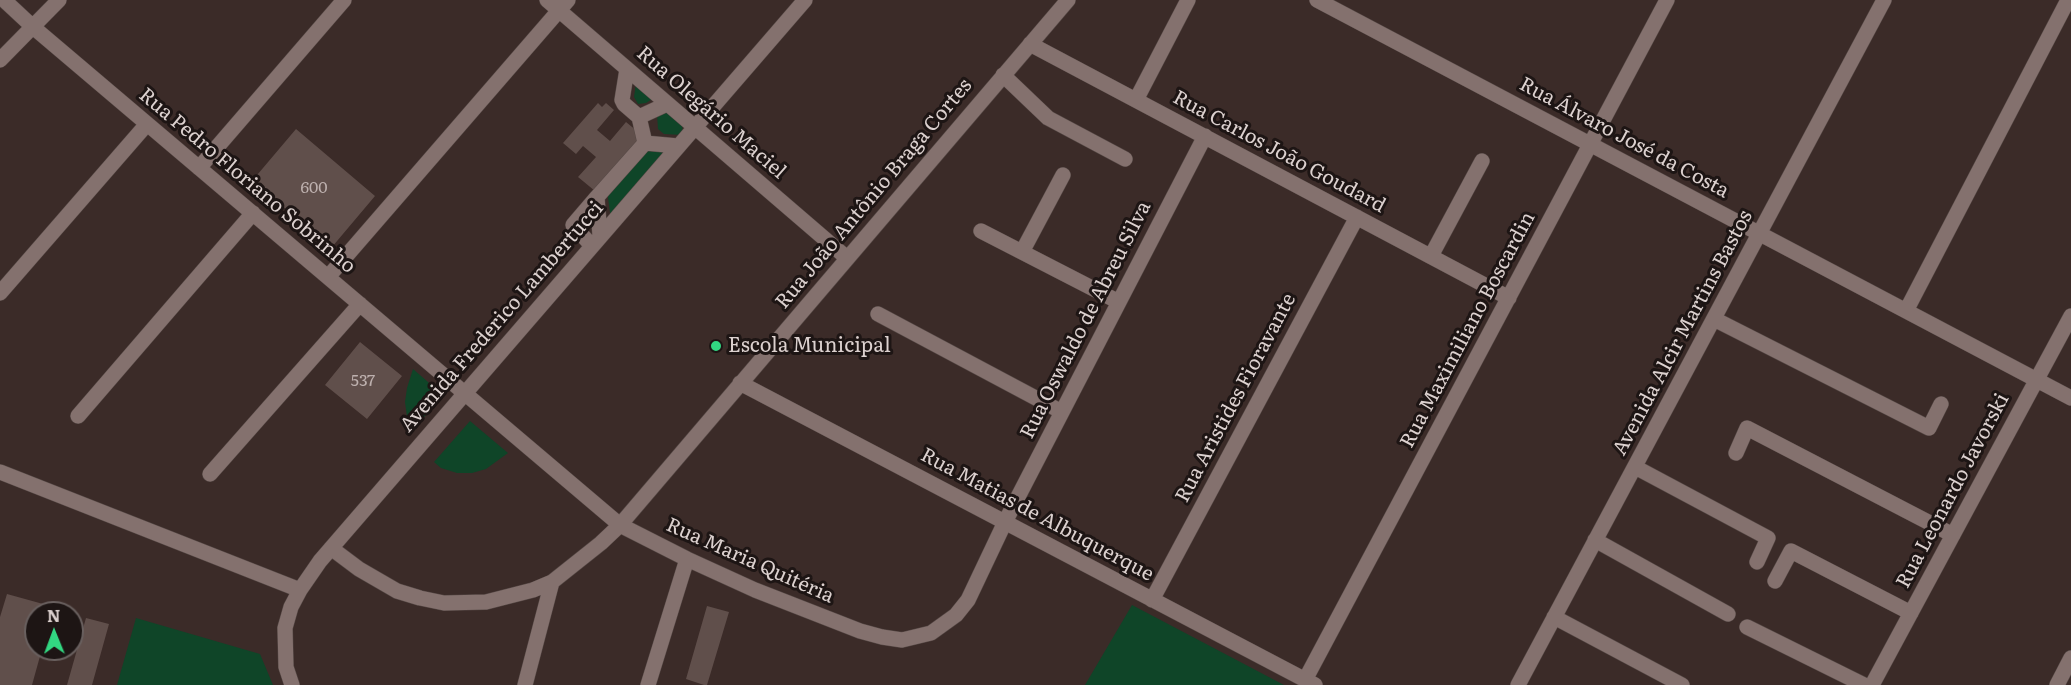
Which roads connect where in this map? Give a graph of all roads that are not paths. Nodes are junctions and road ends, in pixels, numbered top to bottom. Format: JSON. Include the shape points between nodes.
{"nodes":[{"id":1,"x":4,"y":0,"type":"edge"},
{"id":2,"x":59,"y":0,"type":"edge"},
{"id":3,"x":344,"y":0,"type":"edge"},
{"id":4,"x":804,"y":0,"type":"edge"},
{"id":5,"x":1068,"y":0,"type":"edge"},
{"id":6,"x":1188,"y":0,"type":"edge"},
{"id":7,"x":1317,"y":0,"type":"edge"},
{"id":8,"x":1667,"y":0,"type":"edge"},
{"id":9,"x":1884,"y":0,"type":"edge"},
{"id":10,"x":2068,"y":0,"type":"edge"},
{"id":11,"x":558,"y":3,"type":"edge"},
{"id":12,"x":33,"y":27,"type":"junction"},
{"id":13,"x":1030,"y":44,"type":"junction"},
{"id":14,"x":0,"y":60,"type":"edge"},
{"id":15,"x":627,"y":69,"type":"junction"},
{"id":16,"x":1003,"y":75,"type":"junction"},
{"id":17,"x":1136,"y":100,"type":"junction"},
{"id":18,"x":667,"y":104,"type":"junction"},
{"id":19,"x":639,"y":117,"type":"junction"},
{"id":20,"x":147,"y":124,"type":"junction"},
{"id":21,"x":694,"y":127,"type":"junction"},
{"id":22,"x":1205,"y":136,"type":"junction"},
{"id":23,"x":645,"y":143,"type":"junction"},
{"id":24,"x":1590,"y":144,"type":"junction"},
{"id":25,"x":678,"y":146,"type":"junction"},
{"id":26,"x":1125,"y":159,"type":"dead end"},
{"id":27,"x":1482,"y":161,"type":"dead end"},
{"id":28,"x":199,"y":168,"type":"junction"},
{"id":29,"x":1063,"y":176,"type":"dead end"},
{"id":30,"x":597,"y":197,"type":"junction"},
{"id":31,"x":253,"y":213,"type":"junction"},
{"id":32,"x":1357,"y":217,"type":"junction"},
{"id":33,"x":981,"y":231,"type":"dead end"},
{"id":34,"x":1759,"y":234,"type":"junction"},
{"id":35,"x":596,"y":241,"type":"junction"},
{"id":36,"x":1022,"y":252,"type":"junction"},
{"id":37,"x":1431,"y":256,"type":"junction"},
{"id":38,"x":847,"y":258,"type":"junction"},
{"id":39,"x":328,"y":278,"type":"junction"},
{"id":40,"x":0,"y":293,"type":"edge"},
{"id":41,"x":1509,"y":298,"type":"junction"},
{"id":42,"x":1119,"y":302,"type":"junction"},
{"id":43,"x":360,"y":304,"type":"junction"},
{"id":44,"x":1906,"y":311,"type":"junction"},
{"id":45,"x":878,"y":314,"type":"dead end"},
{"id":46,"x":2071,"y":316,"type":"edge"},
{"id":47,"x":1714,"y":319,"type":"junction"},
{"id":48,"x":2037,"y":380,"type":"junction"},
{"id":49,"x":740,"y":383,"type":"junction"},
{"id":50,"x":464,"y":393,"type":"junction"},
{"id":51,"x":2071,"y":398,"type":"edge"},
{"id":52,"x":1941,"y":404,"type":"dead end"},
{"id":53,"x":1062,"y":412,"type":"junction"},
{"id":54,"x":78,"y":416,"type":"dead end"},
{"id":55,"x":1736,"y":453,"type":"dead end"},
{"id":56,"x":1635,"y":467,"type":"junction"},
{"id":57,"x":0,"y":472,"type":"edge"},
{"id":58,"x":210,"y":474,"type":"dead end"},
{"id":59,"x":1005,"y":522,"type":"junction"},
{"id":60,"x":620,"y":525,"type":"junction"},
{"id":61,"x":1953,"y":535,"type":"junction"},
{"id":62,"x":1595,"y":540,"type":"junction"},
{"id":63,"x":331,"y":548,"type":"junction"},
{"id":64,"x":687,"y":559,"type":"junction"},
{"id":65,"x":1757,"y":562,"type":"dead end"},
{"id":66,"x":1775,"y":581,"type":"dead end"},
{"id":67,"x":552,"y":582,"type":"junction"},
{"id":68,"x":300,"y":590,"type":"junction"},
{"id":69,"x":1152,"y":600,"type":"junction"},
{"id":70,"x":1911,"y":613,"type":"junction"},
{"id":71,"x":1728,"y":614,"type":"dead end"},
{"id":72,"x":1554,"y":617,"type":"junction"},
{"id":73,"x":1747,"y":627,"type":"dead end"},
{"id":74,"x":2071,"y":658,"type":"edge"},
{"id":75,"x":1310,"y":682,"type":"edge"},
{"id":76,"x":292,"y":685,"type":"edge"},
{"id":77,"x":525,"y":685,"type":"edge"},
{"id":78,"x":648,"y":685,"type":"edge"},
{"id":79,"x":1518,"y":685,"type":"edge"},
{"id":80,"x":1682,"y":685,"type":"edge"},
{"id":81,"x":1864,"y":685,"type":"edge"},
{"id":82,"x":1872,"y":685,"type":"edge"},
{"id":83,"x":2057,"y":685,"type":"edge"}],
"edges":[{"from":1,"to":12,"type":"street","name":"Rua Pedro Floriano Sobrinho"},
{"from":2,"to":12,"type":"street"},
{"from":3,"to":28,"type":"street"},
{"from":4,"to":21,"type":"street","name":"Avenida Frederico Lambertucci"},
{"from":5,"to":13,"type":"street","name":"Rua João Antônio Braga Cortes"},
{"from":6,"to":17,"type":"street"},
{"from":7,"to":24,"type":"street","name":"Rua Álvaro José da Costa"},
{"from":8,"to":24,"type":"street","name":"Rua Maximiliano Boscardin"},
{"from":9,"to":34,"type":"street","name":"Avenida Alcir Martins Bastos"},
{"from":10,"to":44,"type":"street"},
{"from":11,"to":15,"type":"street","name":"Rua Olegário Maciel"},
{"from":11,"to":39,"type":"street"},
{"from":12,"to":14,"type":"street"},
{"from":12,"to":20,"type":"street","name":"Rua Pedro Floriano Sobrinho"},
{"from":13,"to":16,"type":"street","name":"Rua João Antônio Braga Cortes"},
{"from":13,"to":17,"type":"street","name":"Rua Carlos João Goudard"},
{"from":15,"to":18,"type":"street","name":"Rua Olegário Maciel"},
{"from":15,"to":19,"type":"street","via":[[622,100]]},
{"from":16,"to":26,"type":"street","via":[[1048,118]]},
{"from":16,"to":38,"type":"street","name":"Rua João Antônio Braga Cortes"},
{"from":17,"to":22,"type":"street","name":"Rua Carlos João Goudard"},
{"from":18,"to":19,"type":"street"},
{"from":18,"to":21,"type":"street","name":"Rua Olegário Maciel"},
{"from":19,"to":23,"type":"street"},
{"from":20,"to":28,"type":"street","name":"Rua Pedro Floriano Sobrinho"},
{"from":20,"to":40,"type":"street"},
{"from":21,"to":25,"type":"street","name":"Avenida Frederico Lambertucci"},
{"from":21,"to":38,"type":"street","name":"Rua Olegário Maciel"},
{"from":22,"to":32,"type":"street","name":"Rua Carlos João Goudard"},
{"from":22,"to":42,"type":"street","name":"Rua Oswaldo de Abreu Silva"},
{"from":23,"to":25,"type":"street"},
{"from":23,"to":30,"type":"street"},
{"from":24,"to":34,"type":"street","name":"Rua Álvaro José da Costa"},
{"from":24,"to":41,"type":"street","name":"Rua Maximiliano Boscardin"},
{"from":25,"to":35,"type":"street","name":"Avenida Frederico Lambertucci"},
{"from":27,"to":37,"type":"street"},
{"from":28,"to":31,"type":"street","name":"Rua Pedro Floriano Sobrinho"},
{"from":29,"to":36,"type":"street"},
{"from":30,"to":35,"type":"street"},
{"from":30,"to":35,"type":"street","via":[[573,223]]},
{"from":31,"to":39,"type":"street","name":"Rua Pedro Floriano Sobrinho"},
{"from":31,"to":54,"type":"street"},
{"from":32,"to":37,"type":"street","name":"Rua Carlos João Goudard"},
{"from":32,"to":69,"type":"street","name":"Rua Aristides Fioravante"},
{"from":33,"to":36,"type":"street"},
{"from":34,"to":44,"type":"street","name":"Rua Álvaro José da Costa"},
{"from":34,"to":47,"type":"street","name":"Avenida Alcir Martins Bastos"},
{"from":35,"to":50,"type":"street","name":"Avenida Frederico Lambertucci"},
{"from":36,"to":42,"type":"street"},
{"from":37,"to":41,"type":"street","name":"Rua Carlos João Goudard"},
{"from":38,"to":49,"type":"street","name":"Rua João Antônio Braga Cortes"},
{"from":39,"to":43,"type":"street","name":"Rua Pedro Floriano Sobrinho"},
{"from":41,"to":75,"type":"street","name":"Rua Maximiliano Boscardin"},
{"from":42,"to":53,"type":"street","name":"Rua Oswaldo de Abreu Silva"},
{"from":43,"to":50,"type":"street","name":"Rua Pedro Floriano Sobrinho"},
{"from":43,"to":58,"type":"street"},
{"from":44,"to":48,"type":"street","name":"Rua Álvaro José da Costa"},
{"from":45,"to":53,"type":"street"},
{"from":46,"to":48,"type":"street","name":"Rua Leonardo Javorski"},
{"from":47,"to":52,"type":"street","via":[[1929,428]]},
{"from":47,"to":56,"type":"street","name":"Avenida Alcir Martins Bastos"},
{"from":48,"to":51,"type":"street","name":"Rua Álvaro José da Costa"},
{"from":48,"to":61,"type":"street","name":"Rua Leonardo Javorski"},
{"from":49,"to":59,"type":"street","name":"Rua Matias de Albuquerque"},
{"from":49,"to":60,"type":"street","name":"Rua João Antônio Braga Cortes"},
{"from":50,"to":60,"type":"street","name":"Rua Maria Quitéria"},
{"from":50,"to":63,"type":"street","name":"Avenida Frederico Lambertucci"},
{"from":53,"to":59,"type":"street","name":"Rua Oswaldo de Abreu Silva"},
{"from":55,"to":61,"type":"street","via":[[1747,428]]},
{"from":56,"to":62,"type":"street","name":"Avenida Alcir Martins Bastos"},
{"from":56,"to":65,"type":"street","via":[[1768,538]]},
{"from":57,"to":68,"type":"street"},
{"from":59,"to":64,"type":"street","name":"Rua Maria Quitéria","via":[[976,585],[956,615],[931,633],[902,640],[860,631]]},
{"from":59,"to":69,"type":"street","name":"Rua Matias de Albuquerque"},
{"from":60,"to":64,"type":"street","name":"Rua Maria Quitéria"},
{"from":60,"to":67,"type":"street","name":"Rua João Antônio Braga Cortes"},
{"from":61,"to":70,"type":"street","name":"Rua Leonardo Javorski"},
{"from":62,"to":71,"type":"street"},
{"from":62,"to":72,"type":"street","name":"Avenida Alcir Martins Bastos"},
{"from":63,"to":67,"type":"street","name":"Rua João Antônio Braga Cortes","via":[[388,586],[444,603],[486,602]]},
{"from":63,"to":68,"type":"street","name":"Avenida Frederico Lambertucci"},
{"from":64,"to":78,"type":"street"},
{"from":66,"to":70,"type":"street","via":[[1791,551]]},
{"from":67,"to":77,"type":"street"},
{"from":68,"to":76,"type":"street","name":"Avenida Frederico Lambertucci","via":[[285,628],[286,667]]},
{"from":69,"to":75,"type":"street","name":"Rua Matias de Albuquerque"},
{"from":70,"to":82,"type":"street","name":"Rua Leonardo Javorski"},
{"from":72,"to":79,"type":"street","name":"Avenida Alcir Martins Bastos"},
{"from":72,"to":80,"type":"street"},
{"from":73,"to":81,"type":"street"},
{"from":74,"to":83,"type":"street"}]}
